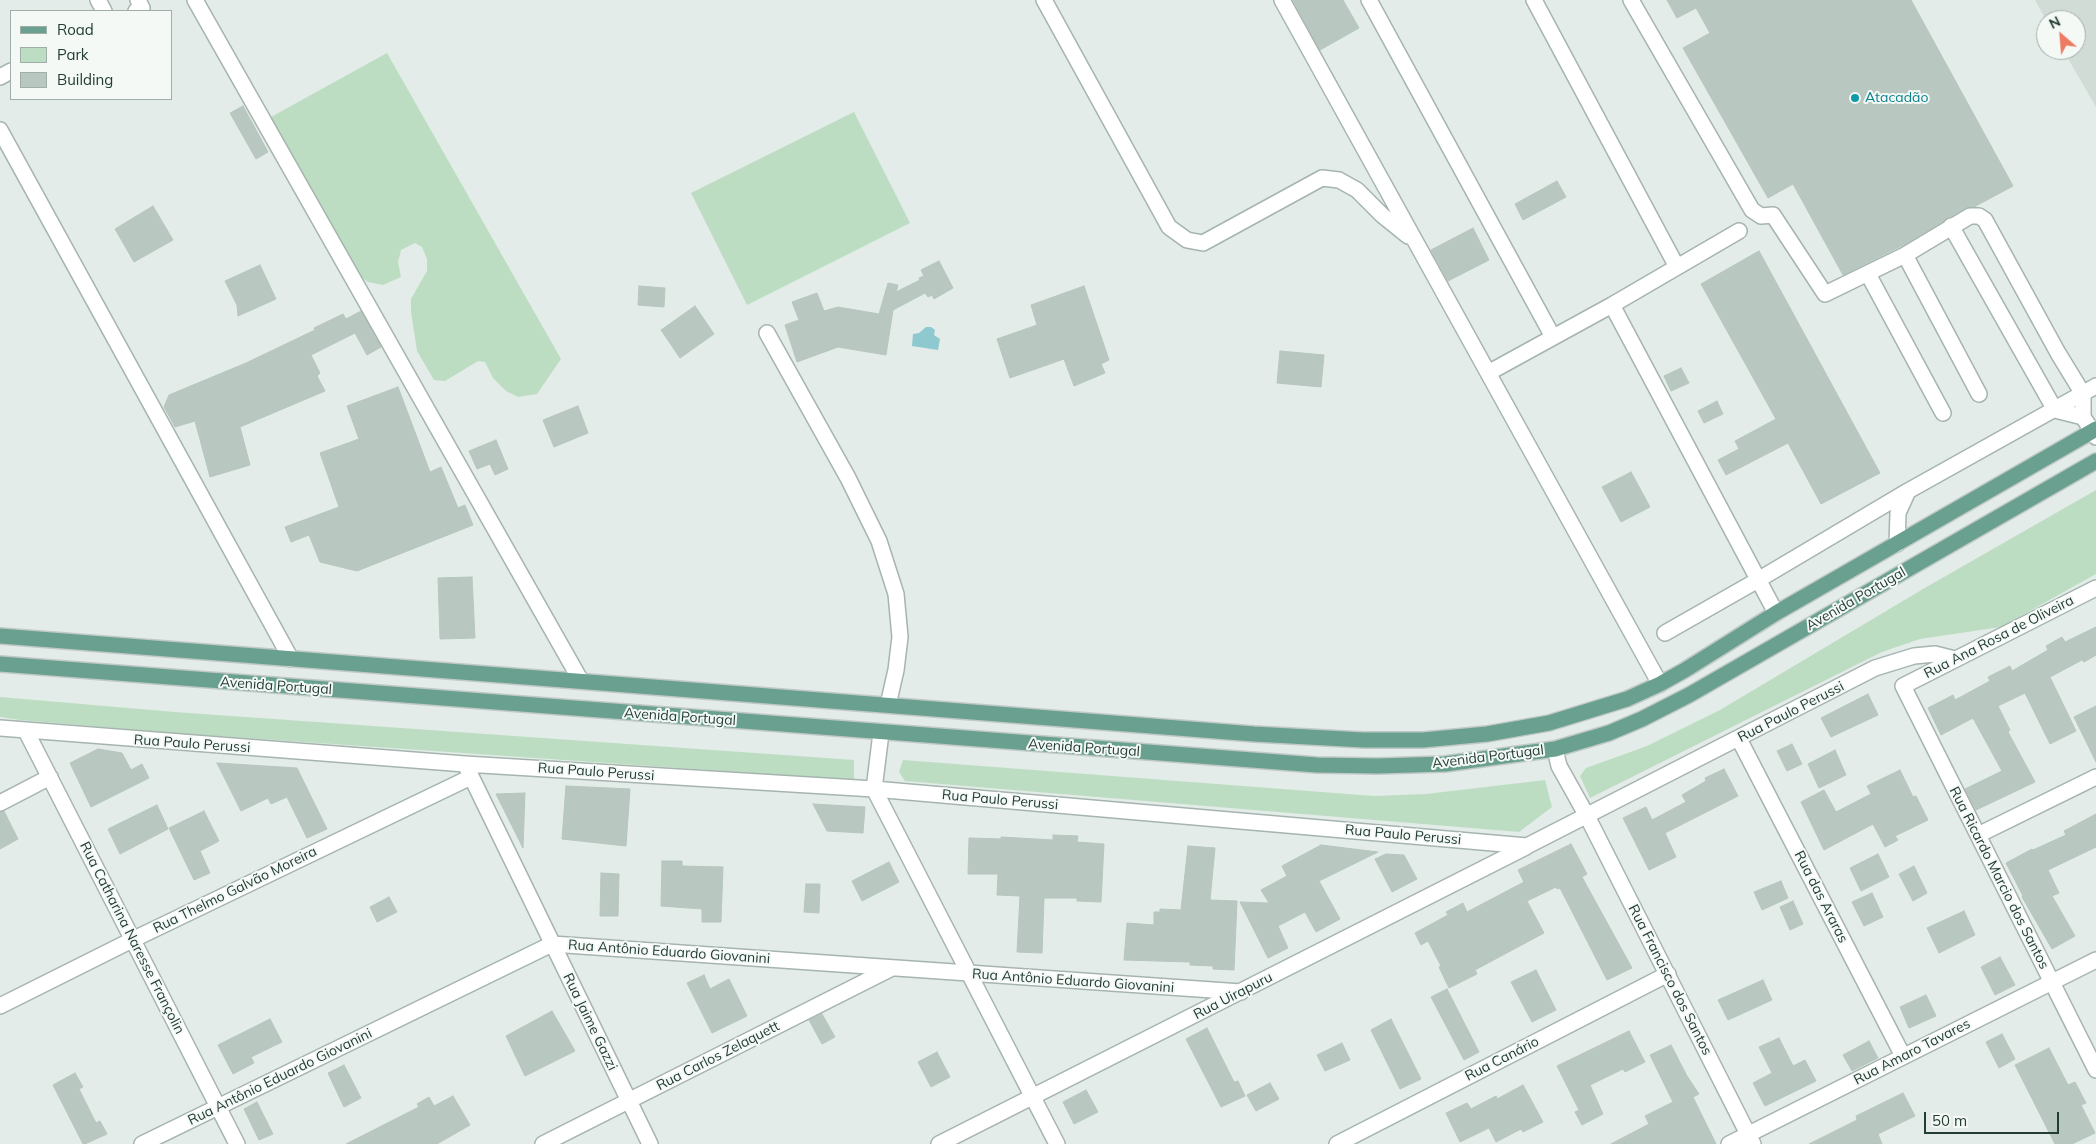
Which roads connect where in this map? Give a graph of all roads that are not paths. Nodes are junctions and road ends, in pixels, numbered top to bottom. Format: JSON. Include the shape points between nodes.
{"nodes":[{"id":1,"x":138,"y":0,"type":"edge"},
{"id":2,"x":195,"y":0,"type":"edge"},
{"id":3,"x":1044,"y":0,"type":"edge"},
{"id":4,"x":1282,"y":0,"type":"edge"},
{"id":5,"x":1369,"y":0,"type":"edge"},
{"id":6,"x":1534,"y":0,"type":"edge"},
{"id":7,"x":1631,"y":0,"type":"edge"},
{"id":8,"x":138,"y":10,"type":"edge"},
{"id":9,"x":0,"y":130,"type":"edge"},
{"id":10,"x":1951,"y":226,"type":"junction"},
{"id":11,"x":1739,"y":232,"type":"dead end"},
{"id":12,"x":1415,"y":241,"type":"junction"},
{"id":13,"x":1905,"y":255,"type":"junction"},
{"id":14,"x":1677,"y":267,"type":"junction"},
{"id":15,"x":1868,"y":274,"type":"junction"},
{"id":16,"x":1612,"y":304,"type":"junction"},
{"id":17,"x":768,"y":333,"type":"dead end"},
{"id":18,"x":1553,"y":337,"type":"junction"},
{"id":19,"x":1488,"y":374,"type":"junction"},
{"id":20,"x":2096,"y":386,"type":"edge"},
{"id":21,"x":1979,"y":394,"type":"dead end"},
{"id":22,"x":2083,"y":394,"type":"junction"},
{"id":23,"x":2054,"y":410,"type":"junction"},
{"id":24,"x":1944,"y":413,"type":"dead end"},
{"id":25,"x":2083,"y":417,"type":"junction"},
{"id":26,"x":2095,"y":433,"type":"edge"},
{"id":27,"x":2096,"y":461,"type":"edge"},
{"id":28,"x":1908,"y":491,"type":"junction"},
{"id":29,"x":1897,"y":544,"type":"junction"},
{"id":30,"x":1758,"y":580,"type":"junction"},
{"id":31,"x":2096,"y":588,"type":"edge"},
{"id":32,"x":1776,"y":613,"type":"junction"},
{"id":33,"x":1665,"y":633,"type":"dead end"},
{"id":34,"x":0,"y":636,"type":"edge"},
{"id":35,"x":291,"y":659,"type":"junction"},
{"id":36,"x":1955,"y":659,"type":"junction"},
{"id":37,"x":0,"y":664,"type":"edge"},
{"id":38,"x":581,"y":681,"type":"junction"},
{"id":39,"x":1660,"y":684,"type":"junction"},
{"id":40,"x":1903,"y":686,"type":"joint"},
{"id":41,"x":888,"y":705,"type":"junction"},
{"id":42,"x":0,"y":728,"type":"edge"},
{"id":43,"x":1189,"y":729,"type":"junction"},
{"id":44,"x":26,"y":731,"type":"junction"},
{"id":45,"x":881,"y":733,"type":"junction"},
{"id":46,"x":1254,"y":734,"type":"junction"},
{"id":47,"x":1739,"y":739,"type":"junction"},
{"id":48,"x":1555,"y":750,"type":"junction"},
{"id":49,"x":1187,"y":756,"type":"junction"},
{"id":50,"x":1251,"y":760,"type":"junction"},
{"id":51,"x":468,"y":771,"type":"junction"},
{"id":52,"x":50,"y":777,"type":"junction"},
{"id":53,"x":2096,"y":777,"type":"edge"},
{"id":54,"x":874,"y":790,"type":"junction"},
{"id":55,"x":0,"y":803,"type":"edge"},
{"id":56,"x":1587,"y":816,"type":"junction"},
{"id":57,"x":1978,"y":835,"type":"junction"},
{"id":58,"x":1527,"y":846,"type":"junction"},
{"id":59,"x":132,"y":940,"type":"junction"},
{"id":60,"x":552,"y":944,"type":"junction"},
{"id":61,"x":2096,"y":960,"type":"edge"},
{"id":62,"x":893,"y":968,"type":"junction"},
{"id":63,"x":970,"y":974,"type":"junction"},
{"id":64,"x":1668,"y":974,"type":"junction"},
{"id":65,"x":2052,"y":982,"type":"junction"},
{"id":66,"x":1240,"y":992,"type":"junction"},
{"id":67,"x":0,"y":1006,"type":"edge"},
{"id":68,"x":1903,"y":1056,"type":"junction"},
{"id":69,"x":2096,"y":1070,"type":"edge"},
{"id":70,"x":1032,"y":1096,"type":"junction"},
{"id":71,"x":629,"y":1101,"type":"junction"},
{"id":72,"x":218,"y":1107,"type":"junction"},
{"id":73,"x":1751,"y":1139,"type":"edge"},
{"id":74,"x":142,"y":1144,"type":"edge"},
{"id":75,"x":237,"y":1144,"type":"edge"},
{"id":76,"x":543,"y":1144,"type":"edge"},
{"id":77,"x":650,"y":1144,"type":"edge"},
{"id":78,"x":939,"y":1144,"type":"edge"},
{"id":79,"x":1057,"y":1144,"type":"edge"},
{"id":80,"x":1337,"y":1144,"type":"edge"},
{"id":81,"x":1729,"y":1144,"type":"edge"}],
"edges":[{"from":1,"to":8,"type":"street","via":[[142,8]]},
{"from":2,"to":38,"type":"street"},
{"from":3,"to":12,"type":"street","via":[[1169,227],[1187,240],[1203,243],[1322,178],[1339,180],[1357,190]]},
{"from":4,"to":12,"type":"street"},
{"from":5,"to":18,"type":"street"},
{"from":6,"to":14,"type":"street"},
{"from":7,"to":15,"type":"street","via":[[1752,210],[1761,216],[1773,215],[1825,294]]},
{"from":9,"to":35,"type":"street"},
{"from":10,"to":13,"type":"street"},
{"from":10,"to":22,"type":"street","via":[[1970,216],[1985,220]]},
{"from":10,"to":23,"type":"street"},
{"from":11,"to":14,"type":"street"},
{"from":12,"to":19,"type":"street"},
{"from":13,"to":15,"type":"street"},
{"from":13,"to":21,"type":"street"},
{"from":14,"to":16,"type":"street"},
{"from":15,"to":24,"type":"street"},
{"from":16,"to":18,"type":"street"},
{"from":16,"to":30,"type":"street"},
{"from":17,"to":41,"type":"street","via":[[879,541],[896,594],[900,637]]},
{"from":18,"to":19,"type":"street"},
{"from":19,"to":39,"type":"street"},
{"from":20,"to":22,"type":"street"},
{"from":22,"to":23,"type":"street"},
{"from":22,"to":25,"type":"street"},
{"from":23,"to":25,"type":"street"},
{"from":23,"to":28,"type":"street"},
{"from":25,"to":26,"type":"street"},
{"from":26,"to":29,"type":"main road"},
{"from":27,"to":48,"type":"main road","name":"Avenida Portugal","via":[[1689,695],[1609,733]]},
{"from":28,"to":29,"type":"street","via":[[1898,513]]},
{"from":28,"to":30,"type":"street"},
{"from":29,"to":32,"type":"main road"},
{"from":30,"to":32,"type":"street"},
{"from":30,"to":33,"type":"street"},
{"from":31,"to":36,"type":"street","name":"Rua Ana Rosa de Oliveira"},
{"from":32,"to":39,"type":"main road"},
{"from":34,"to":35,"type":"main road"},
{"from":35,"to":38,"type":"main road"},
{"from":36,"to":40,"type":"street","name":"Rua Ana Rosa de Oliveira"},
{"from":36,"to":47,"type":"street","name":"Rua Paulo Perussi","via":[[1935,654],[1914,656],[1875,668]]},
{"from":37,"to":45,"type":"main road","name":"Avenida Portugal"},
{"from":38,"to":41,"type":"main road"},
{"from":39,"to":46,"type":"main road","via":[[1627,699],[1549,723],[1487,734],[1423,740]]},
{"from":40,"to":57,"type":"street","name":"Rua Ricardo Marcio dos Santos"},
{"from":41,"to":43,"type":"main road"},
{"from":42,"to":44,"type":"street","name":"Rua Paulo Perussi"},
{"from":43,"to":46,"type":"main road"},
{"from":43,"to":49,"type":"main road"},
{"from":44,"to":51,"type":"street","name":"Rua Paulo Perussi"},
{"from":44,"to":52,"type":"street","name":"Rua Catharina Naresse Françolin"},
{"from":45,"to":49,"type":"main road","name":"Avenida Portugal"},
{"from":45,"to":54,"type":"street"},
{"from":46,"to":50,"type":"main road"},
{"from":47,"to":56,"type":"street","name":"Rua Paulo Perussi"},
{"from":47,"to":68,"type":"street","name":"Rua das Araras"},
{"from":48,"to":50,"type":"main road","name":"Avenida Portugal","via":[[1444,764],[1317,765]]},
{"from":48,"to":56,"type":"street","name":"Rua Francisco dos Santos","via":[[1559,766]]},
{"from":49,"to":50,"type":"main road","name":"Avenida Portugal"},
{"from":51,"to":54,"type":"street","name":"Rua Paulo Perussi"},
{"from":51,"to":59,"type":"street","name":"Rua Thelmo Galvão Moreira"},
{"from":51,"to":60,"type":"street","name":"Rua Jaime Gazzi"},
{"from":52,"to":55,"type":"street"},
{"from":52,"to":59,"type":"street","name":"Rua Catharina Naresse Françolin"},
{"from":53,"to":57,"type":"street"},
{"from":54,"to":58,"type":"street","name":"Rua Paulo Perussi"},
{"from":54,"to":63,"type":"street"},
{"from":56,"to":58,"type":"street","name":"Rua Paulo Perussi"},
{"from":56,"to":64,"type":"street","name":"Rua Francisco dos Santos"},
{"from":57,"to":65,"type":"street","name":"Rua Ricardo Marcio dos Santos"},
{"from":58,"to":66,"type":"street","name":"Rua Uirapuru"},
{"from":59,"to":67,"type":"street","name":"Rua Thelmo Galvão Moreira"},
{"from":59,"to":72,"type":"street","name":"Rua Catharina Naresse Françolin"},
{"from":60,"to":62,"type":"street","name":"Rua Antônio Eduardo Giovanini"},
{"from":60,"to":71,"type":"street","name":"Rua Jaime Gazzi"},
{"from":60,"to":72,"type":"street","name":"Rua Antônio Eduardo Giovanini"},
{"from":61,"to":65,"type":"street","name":"Rua Amaro Tavares"},
{"from":62,"to":63,"type":"street","name":"Rua Antônio Eduardo Giovanini"},
{"from":62,"to":71,"type":"street","name":"Rua Carlos Zelaquett"},
{"from":63,"to":66,"type":"street","name":"Rua Antônio Eduardo Giovanini"},
{"from":63,"to":70,"type":"street"},
{"from":64,"to":73,"type":"street","name":"Rua Francisco dos Santos"},
{"from":64,"to":80,"type":"street","name":"Rua Canário"},
{"from":65,"to":68,"type":"street","name":"Rua Amaro Tavares"},
{"from":65,"to":69,"type":"street","name":"Rua Ricardo Marcio dos Santos"},
{"from":66,"to":70,"type":"street","name":"Rua Uirapuru"},
{"from":68,"to":73,"type":"street","name":"Rua Amaro Tavares"},
{"from":70,"to":78,"type":"street","name":"Rua Uirapuru"},
{"from":70,"to":79,"type":"street"},
{"from":71,"to":76,"type":"street","name":"Rua Carlos Zelaquett"},
{"from":71,"to":77,"type":"street","name":"Rua Jaime Gazzi"},
{"from":72,"to":74,"type":"street","name":"Rua Antônio Eduardo Giovanini"},
{"from":72,"to":75,"type":"street","name":"Rua Catharina Naresse Françolin"},
{"from":73,"to":81,"type":"street","name":"Rua Amaro Tavares"}]}
